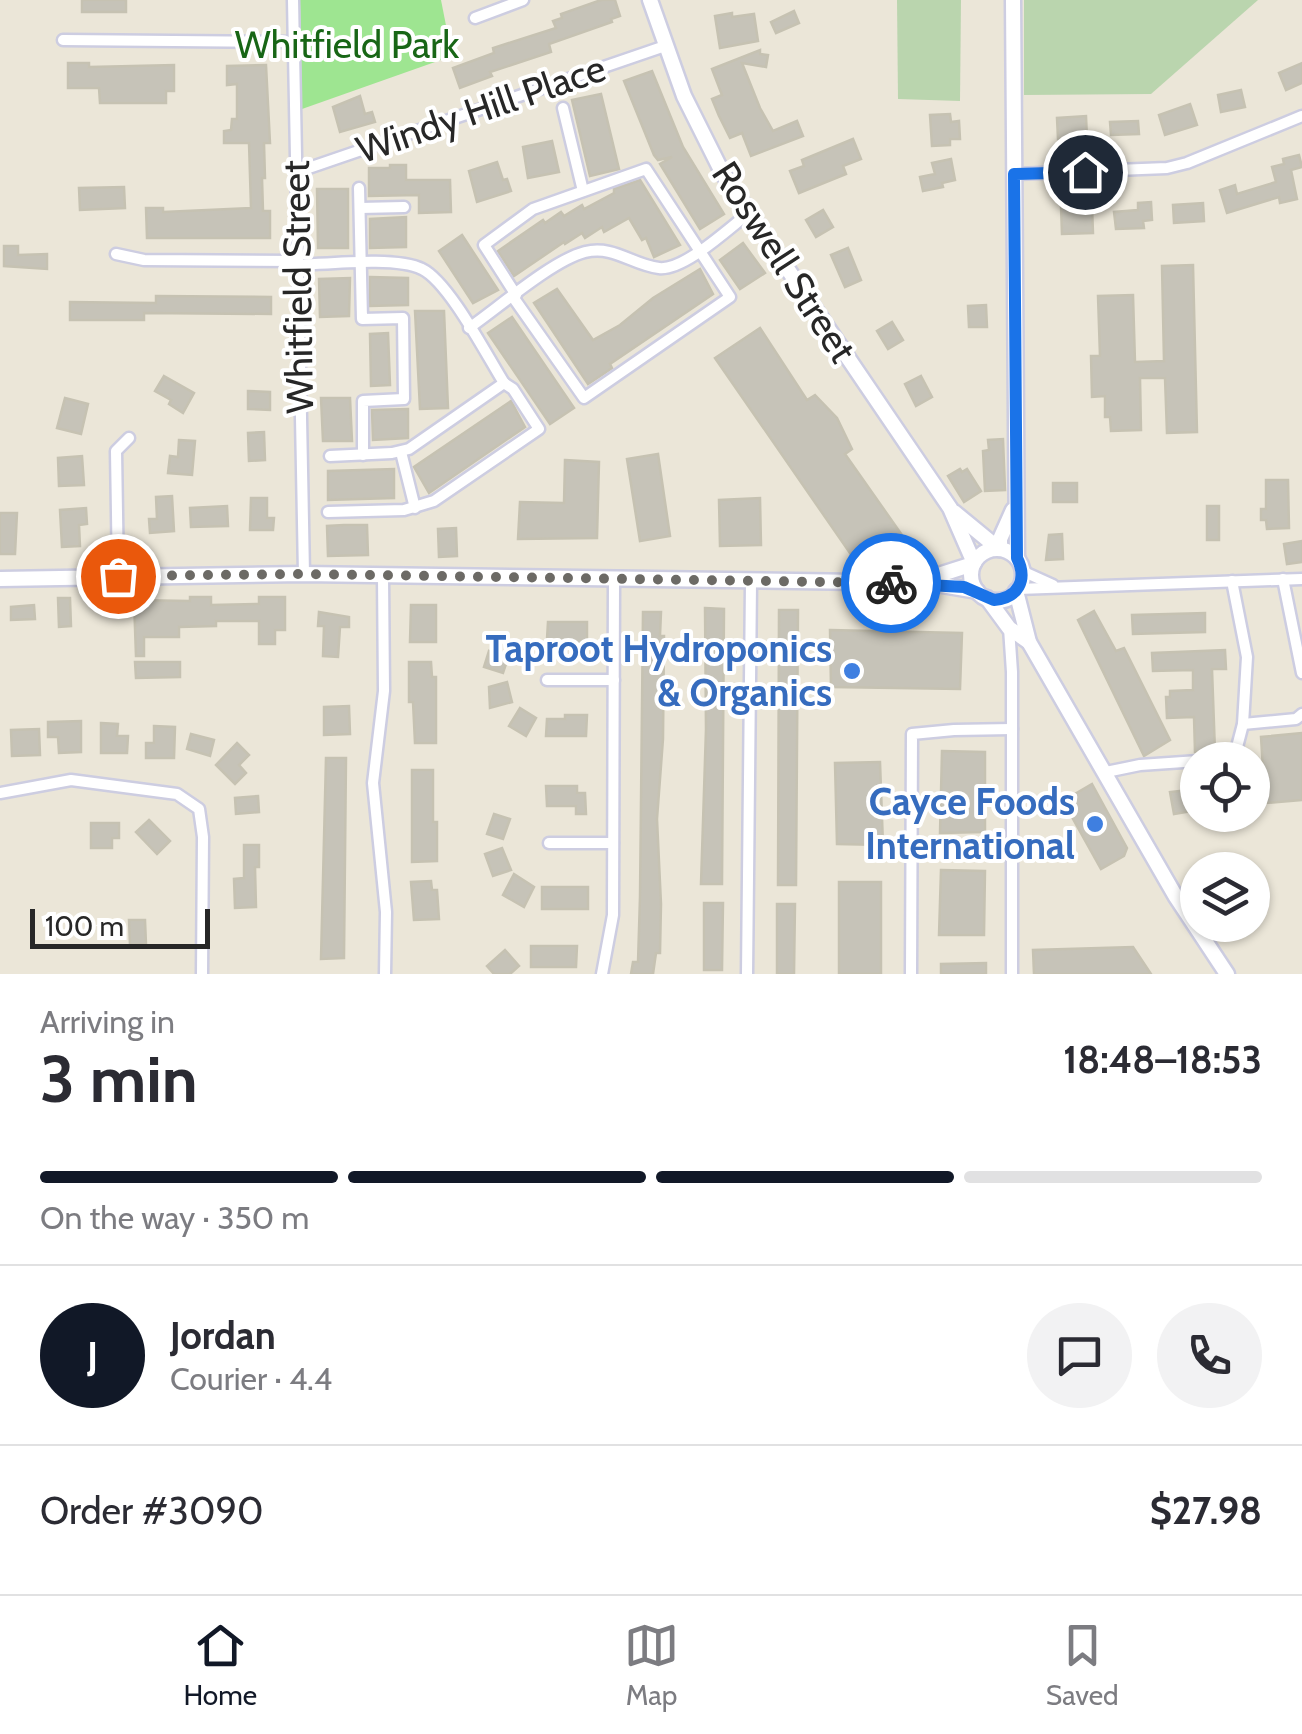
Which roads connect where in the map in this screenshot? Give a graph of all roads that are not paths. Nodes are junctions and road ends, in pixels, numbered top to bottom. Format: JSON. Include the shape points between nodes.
{"nodes":[{"id":1,"x":293,"y":0,"type":"edge"},
{"id":2,"x":523,"y":0,"type":"edge"},
{"id":3,"x":650,"y":0,"type":"edge"},
{"id":4,"x":1013,"y":0,"type":"edge"},
{"id":5,"x":474,"y":18,"type":"dead end"},
{"id":6,"x":63,"y":40,"type":"dead end"},
{"id":7,"x":294,"y":42,"type":"junction"},
{"id":8,"x":666,"y":46,"type":"junction"},
{"id":9,"x":562,"y":108,"type":"dead end"},
{"id":10,"x":1302,"y":116,"type":"edge"},
{"id":11,"x":297,"y":172,"type":"junction"},
{"id":12,"x":1014,"y":174,"type":"junction"},
{"id":13,"x":359,"y":188,"type":"dead end"},
{"id":14,"x":583,"y":190,"type":"junction"},
{"id":15,"x":404,"y":207,"type":"dead end"},
{"id":16,"x":360,"y":208,"type":"junction"},
{"id":17,"x":750,"y":213,"type":"junction"},
{"id":18,"x":698,"y":252,"type":"junction"},
{"id":19,"x":116,"y":254,"type":"dead end"},
{"id":20,"x":297,"y":263,"type":"junction"},
{"id":21,"x":360,"y":264,"type":"junction"},
{"id":22,"x":515,"y":296,"type":"junction"},
{"id":23,"x":469,"y":328,"type":"junction"},
{"id":24,"x":504,"y":384,"type":"junction"},
{"id":25,"x":129,"y":438,"type":"dead end"},
{"id":26,"x":401,"y":452,"type":"junction"},
{"id":27,"x":363,"y":454,"type":"junction"},
{"id":28,"x":330,"y":456,"type":"dead end"},
{"id":29,"x":1018,"y":490,"type":"junction"},
{"id":30,"x":414,"y":508,"type":"junction"},
{"id":31,"x":950,"y":508,"type":"junction"},
{"id":32,"x":328,"y":512,"type":"dead end"},
{"id":33,"x":999,"y":549,"type":"junction"},
{"id":34,"x":974,"y":564,"type":"junction"},
{"id":35,"x":1020,"y":565,"type":"junction"},
{"id":36,"x":304,"y":574,"type":"junction"},
{"id":37,"x":118,"y":576,"type":"junction"},
{"id":38,"x":383,"y":577,"type":"junction"},
{"id":39,"x":0,"y":578,"type":"edge"},
{"id":40,"x":1302,"y":579,"type":"edge"},
{"id":41,"x":614,"y":580,"type":"junction"},
{"id":42,"x":1283,"y":580,"type":"junction"},
{"id":43,"x":1232,"y":581,"type":"junction"},
{"id":44,"x":752,"y":583,"type":"junction"},
{"id":45,"x":916,"y":583,"type":"junction"},
{"id":46,"x":1054,"y":586,"type":"junction"},
{"id":47,"x":1017,"y":590,"type":"junction"},
{"id":48,"x":982,"y":594,"type":"junction"},
{"id":49,"x":1009,"y":628,"type":"junction"},
{"id":50,"x":1032,"y":646,"type":"junction"},
{"id":51,"x":1012,"y":672,"type":"junction"},
{"id":52,"x":1302,"y":673,"type":"edge"},
{"id":53,"x":547,"y":680,"type":"dead end"},
{"id":54,"x":614,"y":680,"type":"junction"},
{"id":55,"x":1302,"y":714,"type":"edge"},
{"id":56,"x":1243,"y":724,"type":"junction"},
{"id":57,"x":1012,"y":730,"type":"junction"},
{"id":58,"x":1239,"y":742,"type":"edge"},
{"id":59,"x":1180,"y":763,"type":"edge"},
{"id":60,"x":1106,"y":772,"type":"junction"},
{"id":61,"x":0,"y":794,"type":"edge"},
{"id":62,"x":549,"y":843,"type":"dead end"},
{"id":63,"x":613,"y":843,"type":"junction"},
{"id":64,"x":202,"y":974,"type":"edge"},
{"id":65,"x":385,"y":974,"type":"edge"},
{"id":66,"x":602,"y":974,"type":"edge"},
{"id":67,"x":747,"y":974,"type":"edge"},
{"id":68,"x":911,"y":974,"type":"edge"},
{"id":69,"x":1012,"y":974,"type":"edge"},
{"id":70,"x":1227,"y":974,"type":"edge"}],
"edges":[{"from":1,"to":7,"type":"street","name":"Whitfield Street"},
{"from":2,"to":5,"type":"street"},
{"from":3,"to":8,"type":"street","name":"Roswell Street"},
{"from":4,"to":12,"type":"street"},
{"from":6,"to":7,"type":"street"},
{"from":7,"to":11,"type":"street","name":"Whitfield Street"},
{"from":8,"to":11,"type":"street","name":"Windy Hill Place"},
{"from":8,"to":17,"type":"street","name":"Roswell Street","via":[[706,143]]},
{"from":9,"to":14,"type":"street"},
{"from":10,"to":12,"type":"street","via":[[1168,168]]},
{"from":11,"to":20,"type":"street","name":"Whitfield Street"},
{"from":12,"to":29,"type":"street"},
{"from":13,"to":16,"type":"street"},
{"from":14,"to":18,"type":"street","via":[[646,169]]},
{"from":14,"to":22,"type":"street","via":[[533,209],[484,245]]},
{"from":15,"to":16,"type":"street"},
{"from":16,"to":21,"type":"street"},
{"from":17,"to":18,"type":"street"},
{"from":17,"to":31,"type":"street","name":"Roswell Street"},
{"from":18,"to":22,"type":"street","via":[[660,268],[614,252],[584,252]]},
{"from":18,"to":22,"type":"street","via":[[730,297],[584,398]]},
{"from":19,"to":20,"type":"street"},
{"from":20,"to":21,"type":"street"},
{"from":20,"to":36,"type":"street","name":"Whitfield Street"},
{"from":21,"to":23,"type":"street","via":[[422,268]]},
{"from":21,"to":27,"type":"street","via":[[362,320],[402,318],[404,383],[404,399],[363,401]]},
{"from":22,"to":23,"type":"street"},
{"from":23,"to":24,"type":"street"},
{"from":24,"to":26,"type":"street"},
{"from":24,"to":30,"type":"street","via":[[539,429]]},
{"from":25,"to":37,"type":"street","via":[[116,451]]},
{"from":26,"to":27,"type":"street"},
{"from":26,"to":30,"type":"street"},
{"from":27,"to":28,"type":"street"},
{"from":29,"to":33,"type":"street"},
{"from":29,"to":35,"type":"street"},
{"from":30,"to":32,"type":"street"},
{"from":31,"to":33,"type":"street","name":"Roswell Street"},
{"from":31,"to":34,"type":"street","name":"Roswell Street"},
{"from":33,"to":34,"type":"street"},
{"from":33,"to":35,"type":"street"},
{"from":34,"to":45,"type":"street"},
{"from":34,"to":48,"type":"street","via":[[971,578]]},
{"from":35,"to":46,"type":"street"},
{"from":35,"to":47,"type":"street"},
{"from":36,"to":37,"type":"street"},
{"from":36,"to":38,"type":"street"},
{"from":37,"to":39,"type":"street"},
{"from":38,"to":41,"type":"street"},
{"from":38,"to":65,"type":"street","via":[[384,691],[373,784]]},
{"from":40,"to":42,"type":"street"},
{"from":41,"to":44,"type":"street"},
{"from":41,"to":54,"type":"street"},
{"from":42,"to":43,"type":"street"},
{"from":42,"to":52,"type":"street"},
{"from":43,"to":46,"type":"street"},
{"from":43,"to":56,"type":"street","via":[[1247,657]]},
{"from":44,"to":45,"type":"street"},
{"from":44,"to":67,"type":"street"},
{"from":45,"to":48,"type":"street"},
{"from":46,"to":47,"type":"street"},
{"from":47,"to":48,"type":"street","via":[[1000,600]]},
{"from":47,"to":50,"type":"street"},
{"from":48,"to":49,"type":"street"},
{"from":49,"to":50,"type":"street"},
{"from":49,"to":51,"type":"street"},
{"from":50,"to":51,"type":"street"},
{"from":50,"to":60,"type":"street"},
{"from":51,"to":57,"type":"street"},
{"from":53,"to":54,"type":"street"},
{"from":54,"to":63,"type":"street"},
{"from":55,"to":56,"type":"street"},
{"from":56,"to":58,"type":"street"},
{"from":57,"to":68,"type":"street","via":[[912,734]]},
{"from":57,"to":69,"type":"street"},
{"from":59,"to":60,"type":"street"},
{"from":60,"to":70,"type":"street"},
{"from":61,"to":64,"type":"street","via":[[71,780],[177,794],[199,809]]},
{"from":62,"to":63,"type":"street"},
{"from":63,"to":66,"type":"street","via":[[612,915]]}]}
